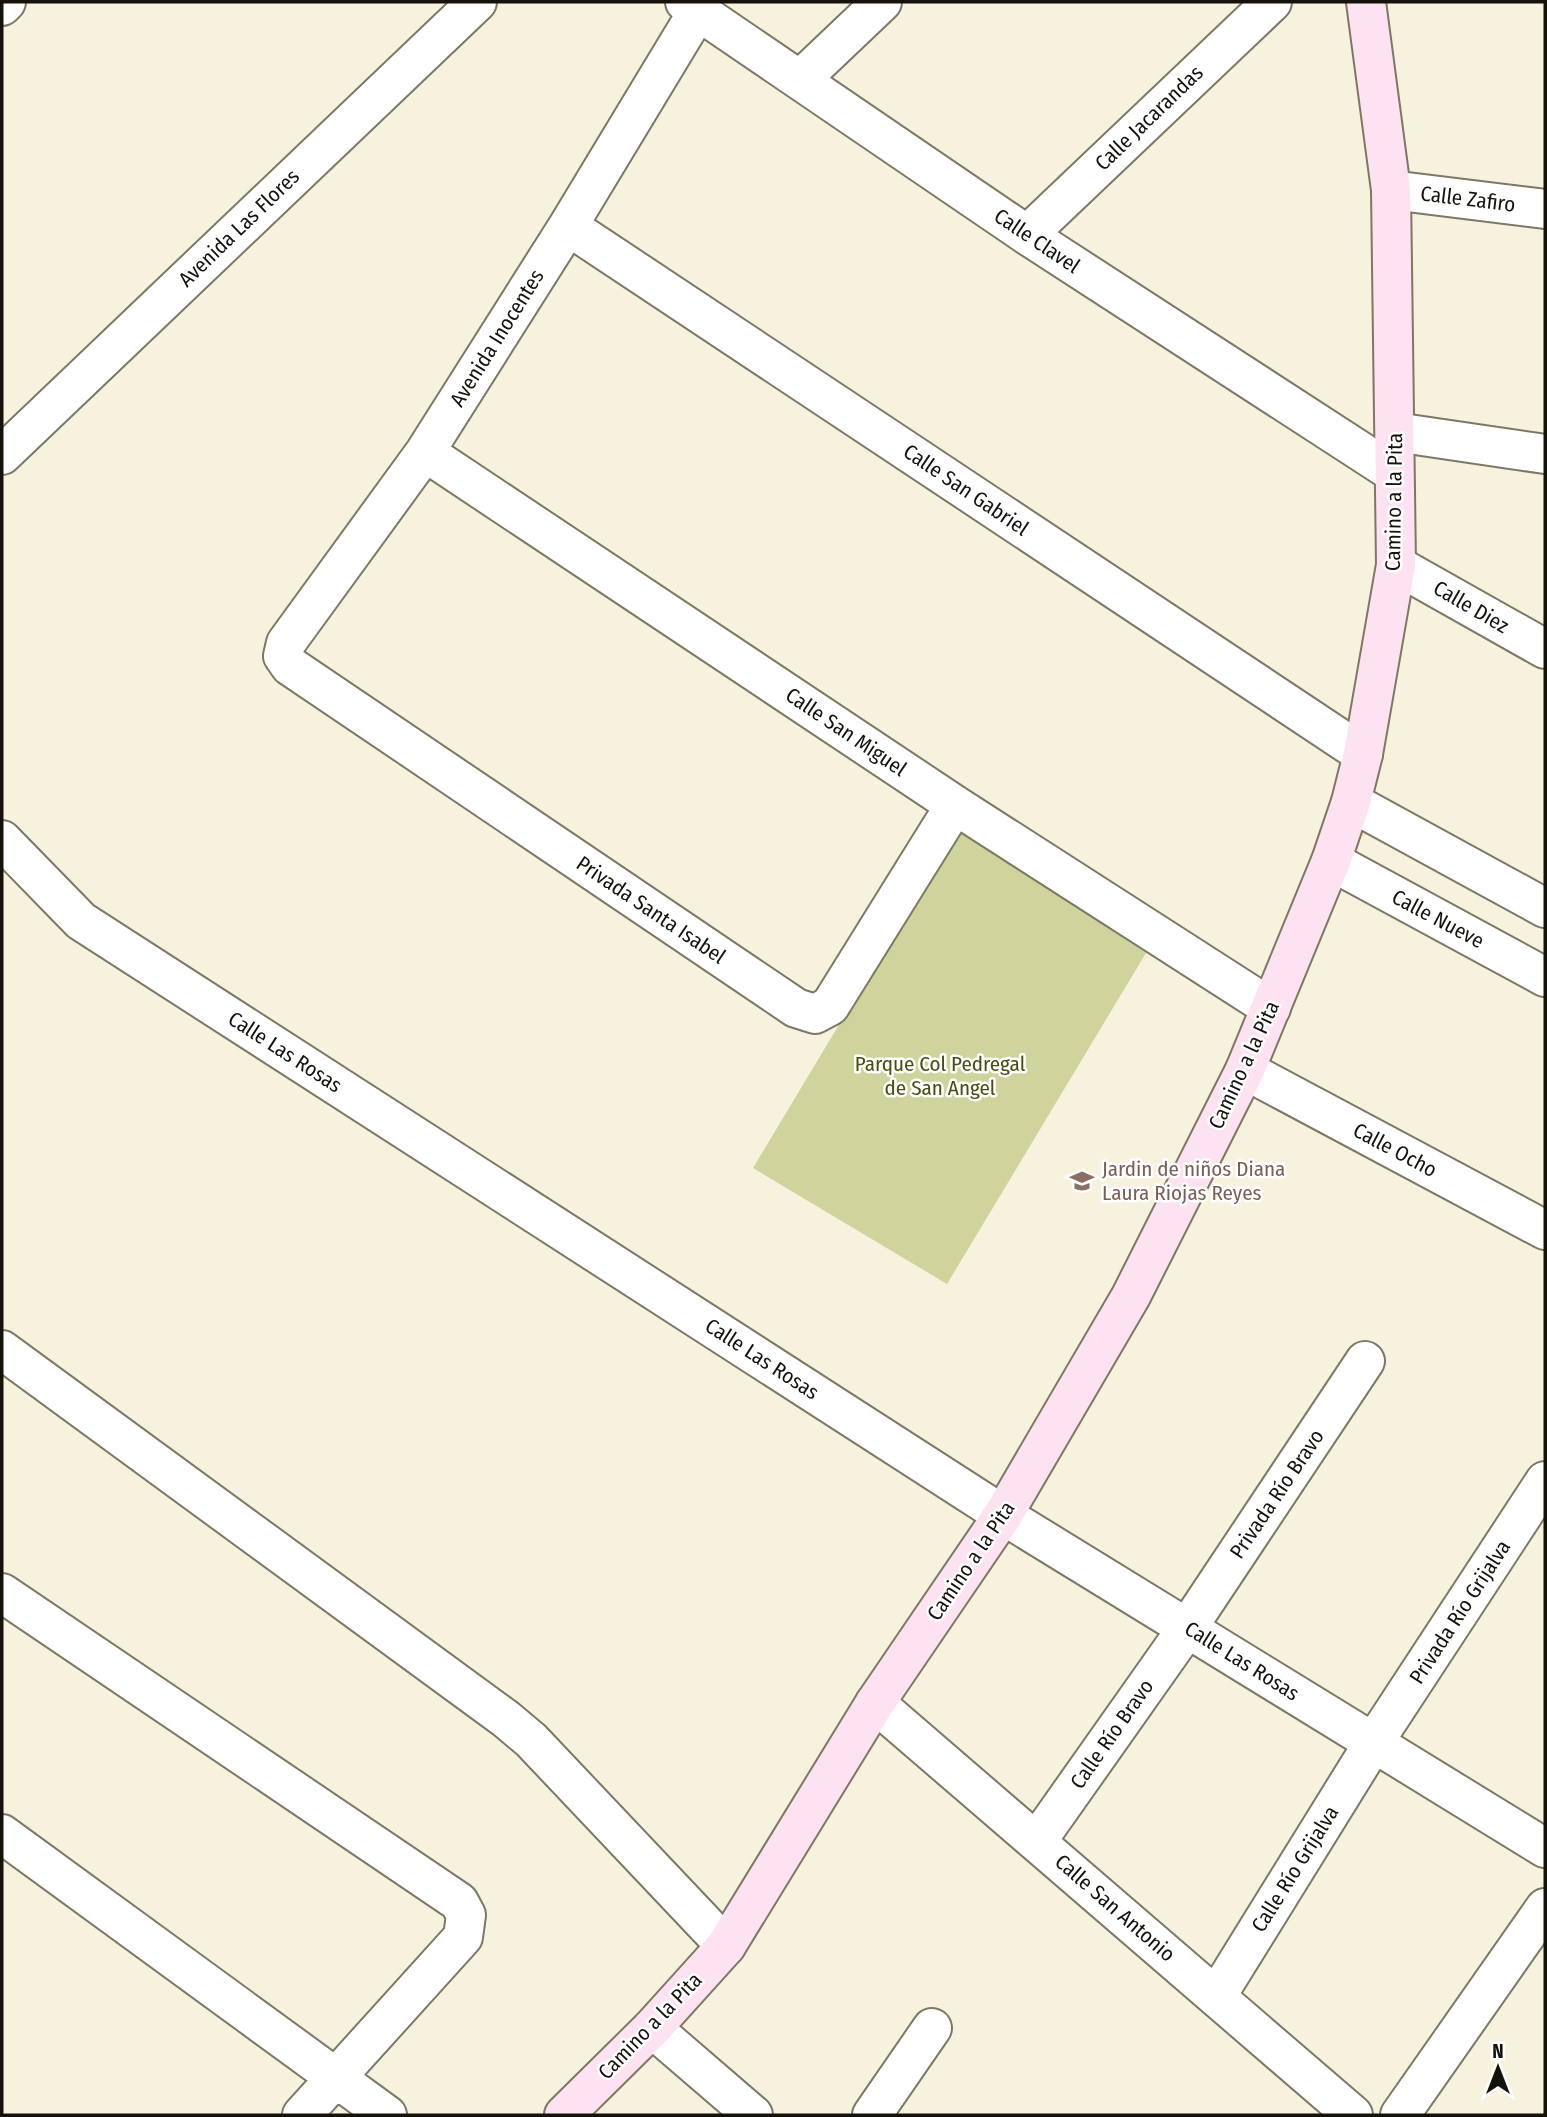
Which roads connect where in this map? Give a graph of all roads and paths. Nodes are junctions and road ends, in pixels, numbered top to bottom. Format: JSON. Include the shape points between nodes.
{"nodes":[{"id":1,"x":6,"y":2,"type":"edge"},
{"id":2,"x":477,"y":2,"type":"edge"},
{"id":3,"x":882,"y":2,"type":"edge"},
{"id":4,"x":1272,"y":2,"type":"edge"},
{"id":5,"x":1366,"y":2,"type":"edge"},
{"id":6,"x":2,"y":6,"type":"edge"},
{"id":7,"x":692,"y":7,"type":"edge"},
{"id":8,"x":802,"y":79,"type":"junction"},
{"id":9,"x":1391,"y":190,"type":"junction"},
{"id":10,"x":1545,"y":209,"type":"edge"},
{"id":11,"x":568,"y":226,"type":"junction"},
{"id":12,"x":1027,"y":234,"type":"junction"},
{"id":13,"x":1395,"y":432,"type":"junction"},
{"id":14,"x":425,"y":452,"type":"junction"},
{"id":15,"x":1545,"y":454,"type":"edge"},
{"id":16,"x":2,"y":455,"type":"edge"},
{"id":17,"x":1394,"y":472,"type":"junction"},
{"id":18,"x":1396,"y":565,"type":"junction"},
{"id":19,"x":1545,"y":649,"type":"edge"},
{"id":20,"x":283,"y":656,"type":"joint"},
{"id":21,"x":1363,"y":754,"type":"junction"},
{"id":22,"x":1351,"y":802,"type":"junction"},
{"id":23,"x":955,"y":805,"type":"junction"},
{"id":24,"x":2,"y":840,"type":"edge"},
{"id":25,"x":1331,"y":861,"type":"junction"},
{"id":26,"x":1545,"y":908,"type":"edge"},
{"id":27,"x":1545,"y":977,"type":"edge"},
{"id":28,"x":1271,"y":1008,"type":"junction"},
{"id":29,"x":1245,"y":1070,"type":"junction"},
{"id":30,"x":1545,"y":1230,"type":"edge"},
{"id":31,"x":2,"y":1350,"type":"edge"},
{"id":32,"x":1365,"y":1361,"type":"dead end"},
{"id":33,"x":1545,"y":1481,"type":"edge"},
{"id":34,"x":1003,"y":1515,"type":"junction"},
{"id":35,"x":2,"y":1593,"type":"edge"},
{"id":36,"x":1188,"y":1627,"type":"junction"},
{"id":37,"x":875,"y":1703,"type":"junction"},
{"id":38,"x":1374,"y":1742,"type":"junction"},
{"id":39,"x":2,"y":1834,"type":"edge"},
{"id":40,"x":1037,"y":1841,"type":"junction"},
{"id":41,"x":1545,"y":1848,"type":"edge"},
{"id":42,"x":1545,"y":1908,"type":"edge"},
{"id":43,"x":726,"y":1946,"type":"junction"},
{"id":44,"x":1216,"y":1997,"type":"junction"},
{"id":45,"x":652,"y":2028,"type":"junction"},
{"id":46,"x":932,"y":2028,"type":"dead end"},
{"id":47,"x":337,"y":2077,"type":"junction"},
{"id":48,"x":302,"y":2115,"type":"edge"},
{"id":49,"x":387,"y":2115,"type":"edge"},
{"id":50,"x":564,"y":2115,"type":"edge"},
{"id":51,"x":753,"y":2115,"type":"edge"},
{"id":52,"x":872,"y":2115,"type":"edge"},
{"id":53,"x":1353,"y":2115,"type":"edge"},
{"id":54,"x":1401,"y":2115,"type":"edge"}],
"edges":[{"from":1,"to":6,"type":"street"},
{"from":2,"to":16,"type":"street","name":"Avenida Las Flores"},
{"from":3,"to":8,"type":"street"},
{"from":4,"to":12,"type":"street","name":"Calle Jacarandas"},
{"from":5,"to":9,"type":"street","name":"Camino a la Pita"},
{"from":7,"to":8,"type":"street","name":"Calle Clavel"},
{"from":7,"to":11,"type":"street","name":"Avenida Inocentes"},
{"from":8,"to":12,"type":"street","name":"Calle Clavel"},
{"from":9,"to":10,"type":"street","name":"Calle Zafiro"},
{"from":9,"to":13,"type":"street","name":"Camino a la Pita"},
{"from":11,"to":14,"type":"street","name":"Avenida Inocentes"},
{"from":11,"to":21,"type":"street","name":"Calle San Gabriel"},
{"from":12,"to":17,"type":"street","name":"Calle Clavel"},
{"from":13,"to":15,"type":"street"},
{"from":13,"to":17,"type":"street","name":"Camino a la Pita"},
{"from":14,"to":20,"type":"street","name":"Avenida Inocentes","via":[[286,642]]},
{"from":14,"to":23,"type":"street","name":"Calle San Miguel"},
{"from":17,"to":18,"type":"street","name":"Camino a la Pita"},
{"from":18,"to":19,"type":"street","name":"Calle Diez"},
{"from":18,"to":21,"type":"street","name":"Camino a la Pita"},
{"from":20,"to":23,"type":"street","name":"Privada Santa Isabel","via":[[290,666],[785,1001],[815,1014],[830,1006]]},
{"from":21,"to":22,"type":"street","name":"Camino a la Pita"},
{"from":22,"to":25,"type":"street","name":"Camino a la Pita"},
{"from":22,"to":26,"type":"street"},
{"from":23,"to":28,"type":"street","name":"Calle San Miguel"},
{"from":24,"to":34,"type":"street","name":"Calle Las Rosas","via":[[81,921]]},
{"from":25,"to":27,"type":"street","name":"Calle Nueve"},
{"from":25,"to":28,"type":"street","name":"Camino a la Pita"},
{"from":28,"to":29,"type":"street","name":"Camino a la Pita"},
{"from":29,"to":30,"type":"street","name":"Calle Ocho"},
{"from":29,"to":34,"type":"street","name":"Camino a la Pita","via":[[1131,1296]]},
{"from":31,"to":43,"type":"street","via":[[506,1719]]},
{"from":32,"to":36,"type":"street","name":"Privada Río Bravo"},
{"from":33,"to":38,"type":"street","name":"Privada Río Grijalva"},
{"from":34,"to":36,"type":"street","name":"Calle Las Rosas"},
{"from":34,"to":37,"type":"street","name":"Camino a la Pita"},
{"from":35,"to":47,"type":"street","via":[[459,1902],[466,1916],[463,1937]]},
{"from":36,"to":38,"type":"street","name":"Calle Las Rosas"},
{"from":36,"to":40,"type":"street","name":"Calle Río Bravo"},
{"from":37,"to":40,"type":"street","name":"Calle San Antonio"},
{"from":37,"to":43,"type":"street","name":"Camino a la Pita"},
{"from":38,"to":41,"type":"street","name":"Calle Las Rosas"},
{"from":38,"to":44,"type":"street","name":"Calle Río Grijalva"},
{"from":39,"to":47,"type":"street"},
{"from":40,"to":44,"type":"street","name":"Calle San Antonio"},
{"from":42,"to":54,"type":"street"},
{"from":43,"to":45,"type":"street","name":"Camino a la Pita"},
{"from":44,"to":53,"type":"street","name":"Calle San Antonio"},
{"from":45,"to":50,"type":"street","name":"Camino a la Pita"},
{"from":45,"to":51,"type":"street"},
{"from":46,"to":52,"type":"street"},
{"from":47,"to":48,"type":"street"},
{"from":47,"to":49,"type":"street"}]}
